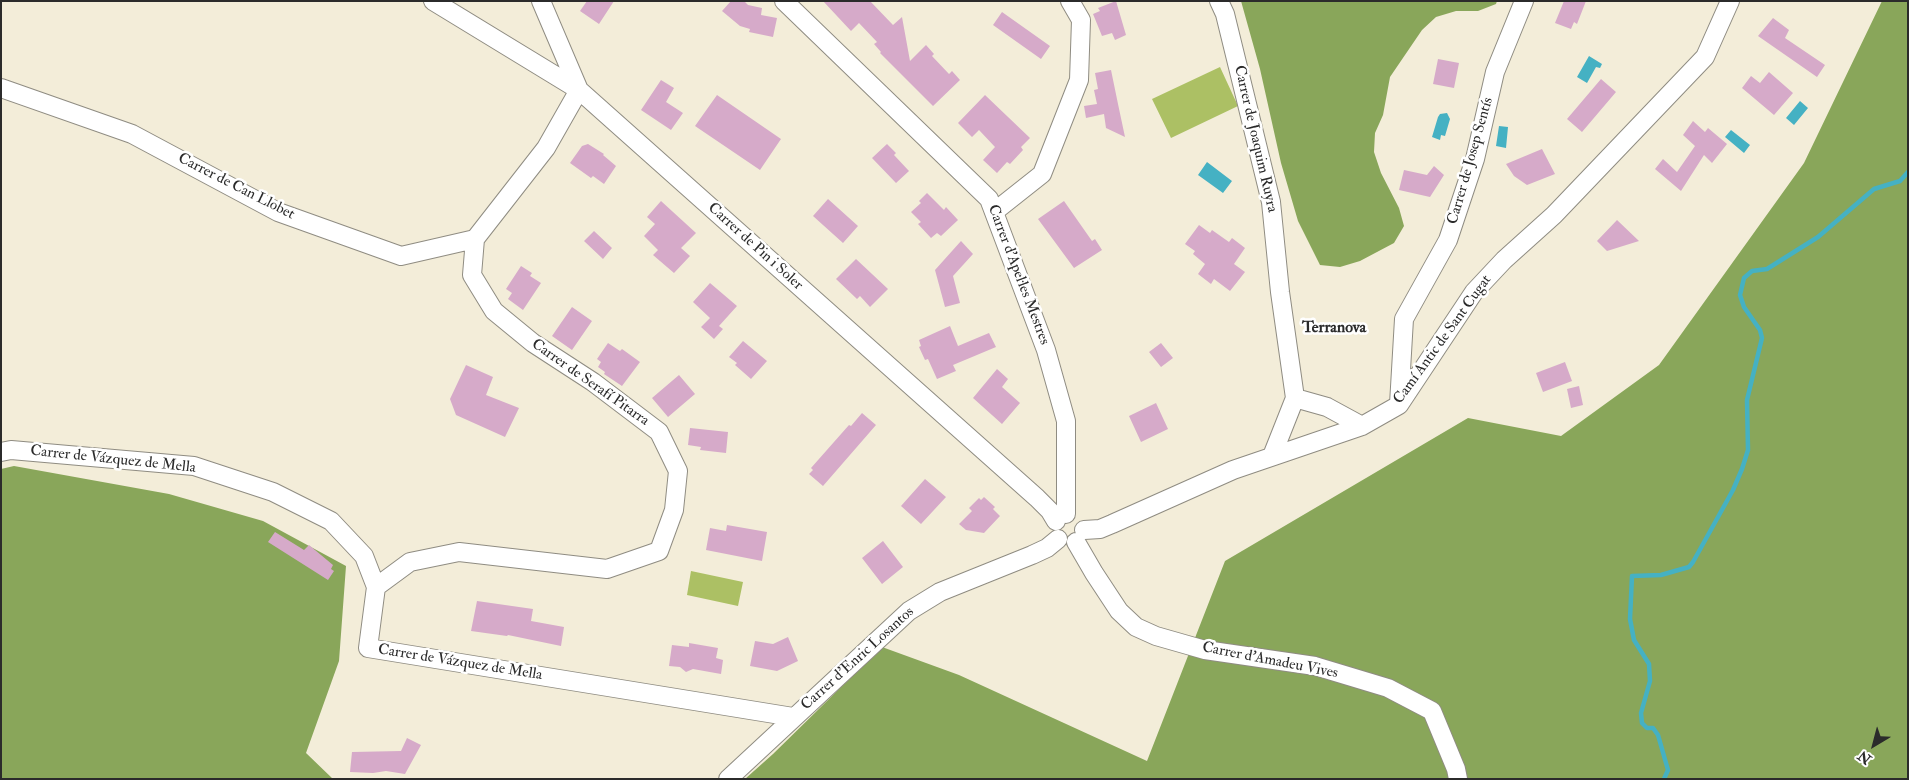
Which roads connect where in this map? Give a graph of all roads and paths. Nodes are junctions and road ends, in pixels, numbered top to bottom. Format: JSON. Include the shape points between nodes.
{"nodes":[{"id":1,"x":433,"y":1,"type":"edge"},
{"id":2,"x":541,"y":1,"type":"edge"},
{"id":3,"x":784,"y":1,"type":"edge"},
{"id":4,"x":1070,"y":1,"type":"edge"},
{"id":5,"x":1218,"y":1,"type":"edge"},
{"id":6,"x":1524,"y":1,"type":"edge"},
{"id":7,"x":1730,"y":1,"type":"edge"},
{"id":8,"x":1,"y":88,"type":"edge"},
{"id":9,"x":579,"y":90,"type":"junction"},
{"id":10,"x":994,"y":212,"type":"junction"},
{"id":11,"x":475,"y":239,"type":"junction"},
{"id":12,"x":1295,"y":398,"type":"junction"},
{"id":13,"x":1399,"y":405,"type":"junction"},
{"id":14,"x":1362,"y":426,"type":"junction"},
{"id":15,"x":1,"y":452,"type":"edge"},
{"id":16,"x":1272,"y":456,"type":"junction"},
{"id":17,"x":1061,"y":518,"type":"junction"},
{"id":18,"x":1080,"y":536,"type":"junction"},
{"id":19,"x":1058,"y":539,"type":"junction"},
{"id":20,"x":376,"y":587,"type":"junction"},
{"id":21,"x":793,"y":718,"type":"junction"},
{"id":22,"x":728,"y":779,"type":"edge"},
{"id":23,"x":1458,"y":779,"type":"edge"}],
"edges":[{"from":1,"to":9,"type":"street","name":"Carrer de Pin i Soler"},
{"from":2,"to":9,"type":"street"},
{"from":3,"to":10,"type":"street","name":"Carrer d'Apel·les Mestres","via":[[989,199]]},
{"from":4,"to":10,"type":"street","via":[[1081,20],[1079,80],[1042,174]]},
{"from":5,"to":12,"type":"street","name":"Carrer de Joaquim Ruyra","via":[[1227,22],[1271,202]]},
{"from":6,"to":13,"type":"street","name":"Carrer de Josep Sentís","via":[[1495,72],[1475,159],[1448,240],[1404,319]]},
{"from":7,"to":13,"type":"street","name":"Camí Antic de Sant Cugat","via":[[1705,57],[1554,215],[1474,292]]},
{"from":8,"to":11,"type":"street","name":"Carrer de Can Llobet","via":[[132,134],[278,212],[401,256]]},
{"from":9,"to":11,"type":"street","via":[[546,148]]},
{"from":9,"to":17,"type":"street","name":"Carrer de Pin i Soler"},
{"from":10,"to":17,"type":"street","name":"Carrer d'Apel·les Mestres","via":[[1046,350],[1066,421]]},
{"from":11,"to":20,"type":"street","name":"Carrer de Serafí Pitarra","via":[[472,275],[494,311],[533,343],[593,382],[659,432],[678,471],[674,510],[659,551],[607,569],[459,552],[410,562]]},
{"from":12,"to":14,"type":"street","via":[[1326,407]]},
{"from":12,"to":16,"type":"street","name":"Carrer de Joaquim Ruyra"},
{"from":13,"to":14,"type":"street","name":"Camí Antic de Sant Cugat"},
{"from":14,"to":16,"type":"street","name":"Camí Antic de Sant Cugat"},
{"from":15,"to":20,"type":"street","name":"Carrer de Vázquez de Mella","via":[[194,466],[273,492],[331,521],[364,556]]},
{"from":16,"to":18,"type":"street","name":"Camí Antic de Sant Cugat"},
{"from":17,"to":18,"type":"street","via":[[1074,515],[1080,519]]},
{"from":17,"to":19,"type":"street","via":[[1054,532]]},
{"from":18,"to":19,"type":"street","via":[[1067,544]]},
{"from":18,"to":23,"type":"street","name":"Carrer d'Amadeu Vives","via":[[1094,573],[1119,611],[1136,627],[1205,650],[1315,666],[1388,688],[1432,711]]},
{"from":19,"to":21,"type":"street","name":"Carrer d'Enric Losantos","via":[[1032,555],[940,592],[909,611]]},
{"from":20,"to":21,"type":"street","name":"Carrer de Vázquez de Mella","via":[[368,648]]},
{"from":21,"to":22,"type":"street","name":"Carrer d'Enric Losantos"}]}
